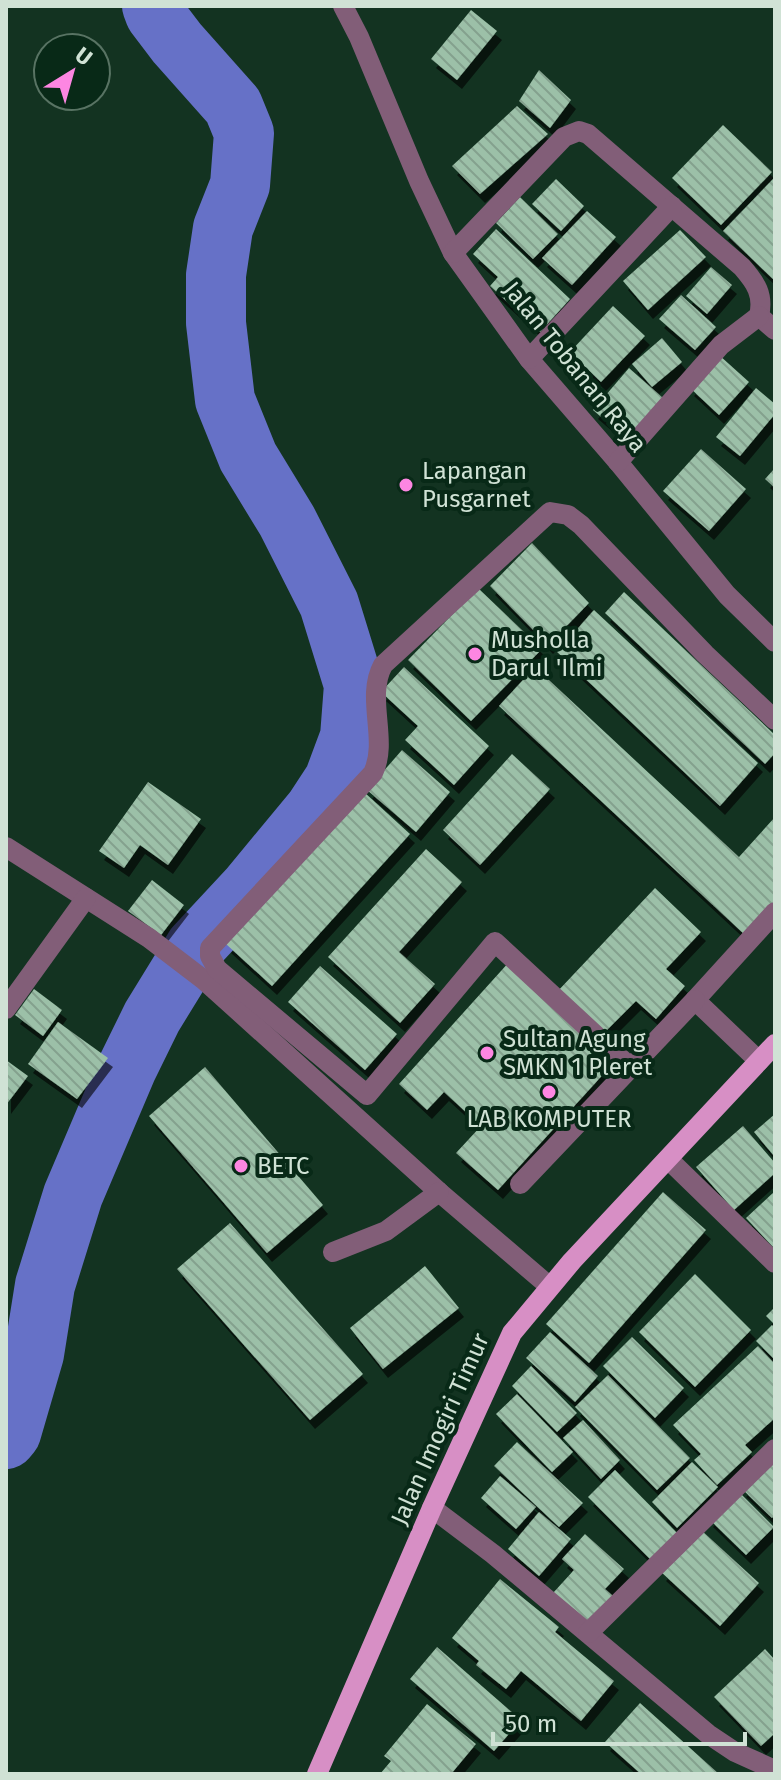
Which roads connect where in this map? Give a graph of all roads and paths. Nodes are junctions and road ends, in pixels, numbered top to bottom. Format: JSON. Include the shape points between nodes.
{"nodes":[{"id":1,"x":343,"y":6,"type":"edge"},
{"id":2,"x":672,"y":206,"type":"junction"},
{"id":3,"x":453,"y":253,"type":"junction"},
{"id":4,"x":759,"y":316,"type":"junction"},
{"id":5,"x":775,"y":330,"type":"edge"},
{"id":6,"x":529,"y":359,"type":"junction"},
{"id":7,"x":618,"y":462,"type":"junction"},
{"id":8,"x":775,"y":642,"type":"edge"},
{"id":9,"x":775,"y":720,"type":"edge"},
{"id":10,"x":6,"y":847,"type":"edge"},
{"id":11,"x":86,"y":898,"type":"junction"},
{"id":12,"x":775,"y":912,"type":"edge"},
{"id":13,"x":695,"y":1000,"type":"junction"},
{"id":14,"x":6,"y":1009,"type":"edge"},
{"id":15,"x":775,"y":1044,"type":"edge"},
{"id":16,"x":759,"y":1061,"type":"junction"},
{"id":17,"x":630,"y":1067,"type":"junction"},
{"id":18,"x":668,"y":1159,"type":"junction"},
{"id":19,"x":520,"y":1184,"type":"dead end"},
{"id":20,"x":439,"y":1192,"type":"junction"},
{"id":21,"x":333,"y":1252,"type":"dead end"},
{"id":22,"x":775,"y":1263,"type":"edge"},
{"id":23,"x":549,"y":1286,"type":"junction"},
{"id":24,"x":775,"y":1449,"type":"edge"},
{"id":25,"x":432,"y":1508,"type":"junction"},
{"id":26,"x":588,"y":1633,"type":"junction"},
{"id":27,"x":775,"y":1770,"type":"edge"},
{"id":28,"x":317,"y":1774,"type":"edge"}],
"edges":[{"from":1,"to":3,"type":"street","name":"Jalan Tobanan Raya"},
{"from":2,"to":3,"type":"street","via":[[579,131],[564,137]]},
{"from":2,"to":4,"type":"street","via":[[751,278],[762,304]]},
{"from":2,"to":6,"type":"street"},
{"from":3,"to":6,"type":"street","name":"Jalan Tobanan Raya"},
{"from":4,"to":5,"type":"street"},
{"from":4,"to":7,"type":"street","via":[[721,345]]},
{"from":6,"to":7,"type":"street","name":"Jalan Tobanan Raya"},
{"from":7,"to":8,"type":"street","name":"Jalan Tobanan Raya","via":[[727,595]]},
{"from":9,"to":17,"type":"street","via":[[581,525],[568,515],[550,512],[383,665],[377,683],[379,761],[373,773],[210,948],[217,969],[367,1095],[495,942]]},
{"from":10,"to":11,"type":"street"},
{"from":11,"to":14,"type":"street"},
{"from":11,"to":20,"type":"street","via":[[204,980]]},
{"from":12,"to":13,"type":"street"},
{"from":13,"to":16,"type":"street"},
{"from":13,"to":17,"type":"street"},
{"from":15,"to":16,"type":"main road","name":"Jalan Imogiri Timur"},
{"from":16,"to":18,"type":"main road","name":"Jalan Imogiri Timur"},
{"from":17,"to":19,"type":"street"},
{"from":18,"to":22,"type":"street"},
{"from":18,"to":23,"type":"main road","name":"Jalan Imogiri Timur"},
{"from":20,"to":21,"type":"street","via":[[386,1231]]},
{"from":20,"to":23,"type":"street"},
{"from":23,"to":25,"type":"main road","name":"Jalan Imogiri Timur","via":[[512,1333]]},
{"from":24,"to":26,"type":"street"},
{"from":25,"to":26,"type":"street"},
{"from":25,"to":28,"type":"main road","name":"Jalan Imogiri Timur"},
{"from":26,"to":27,"type":"street","via":[[708,1734]]}]}
